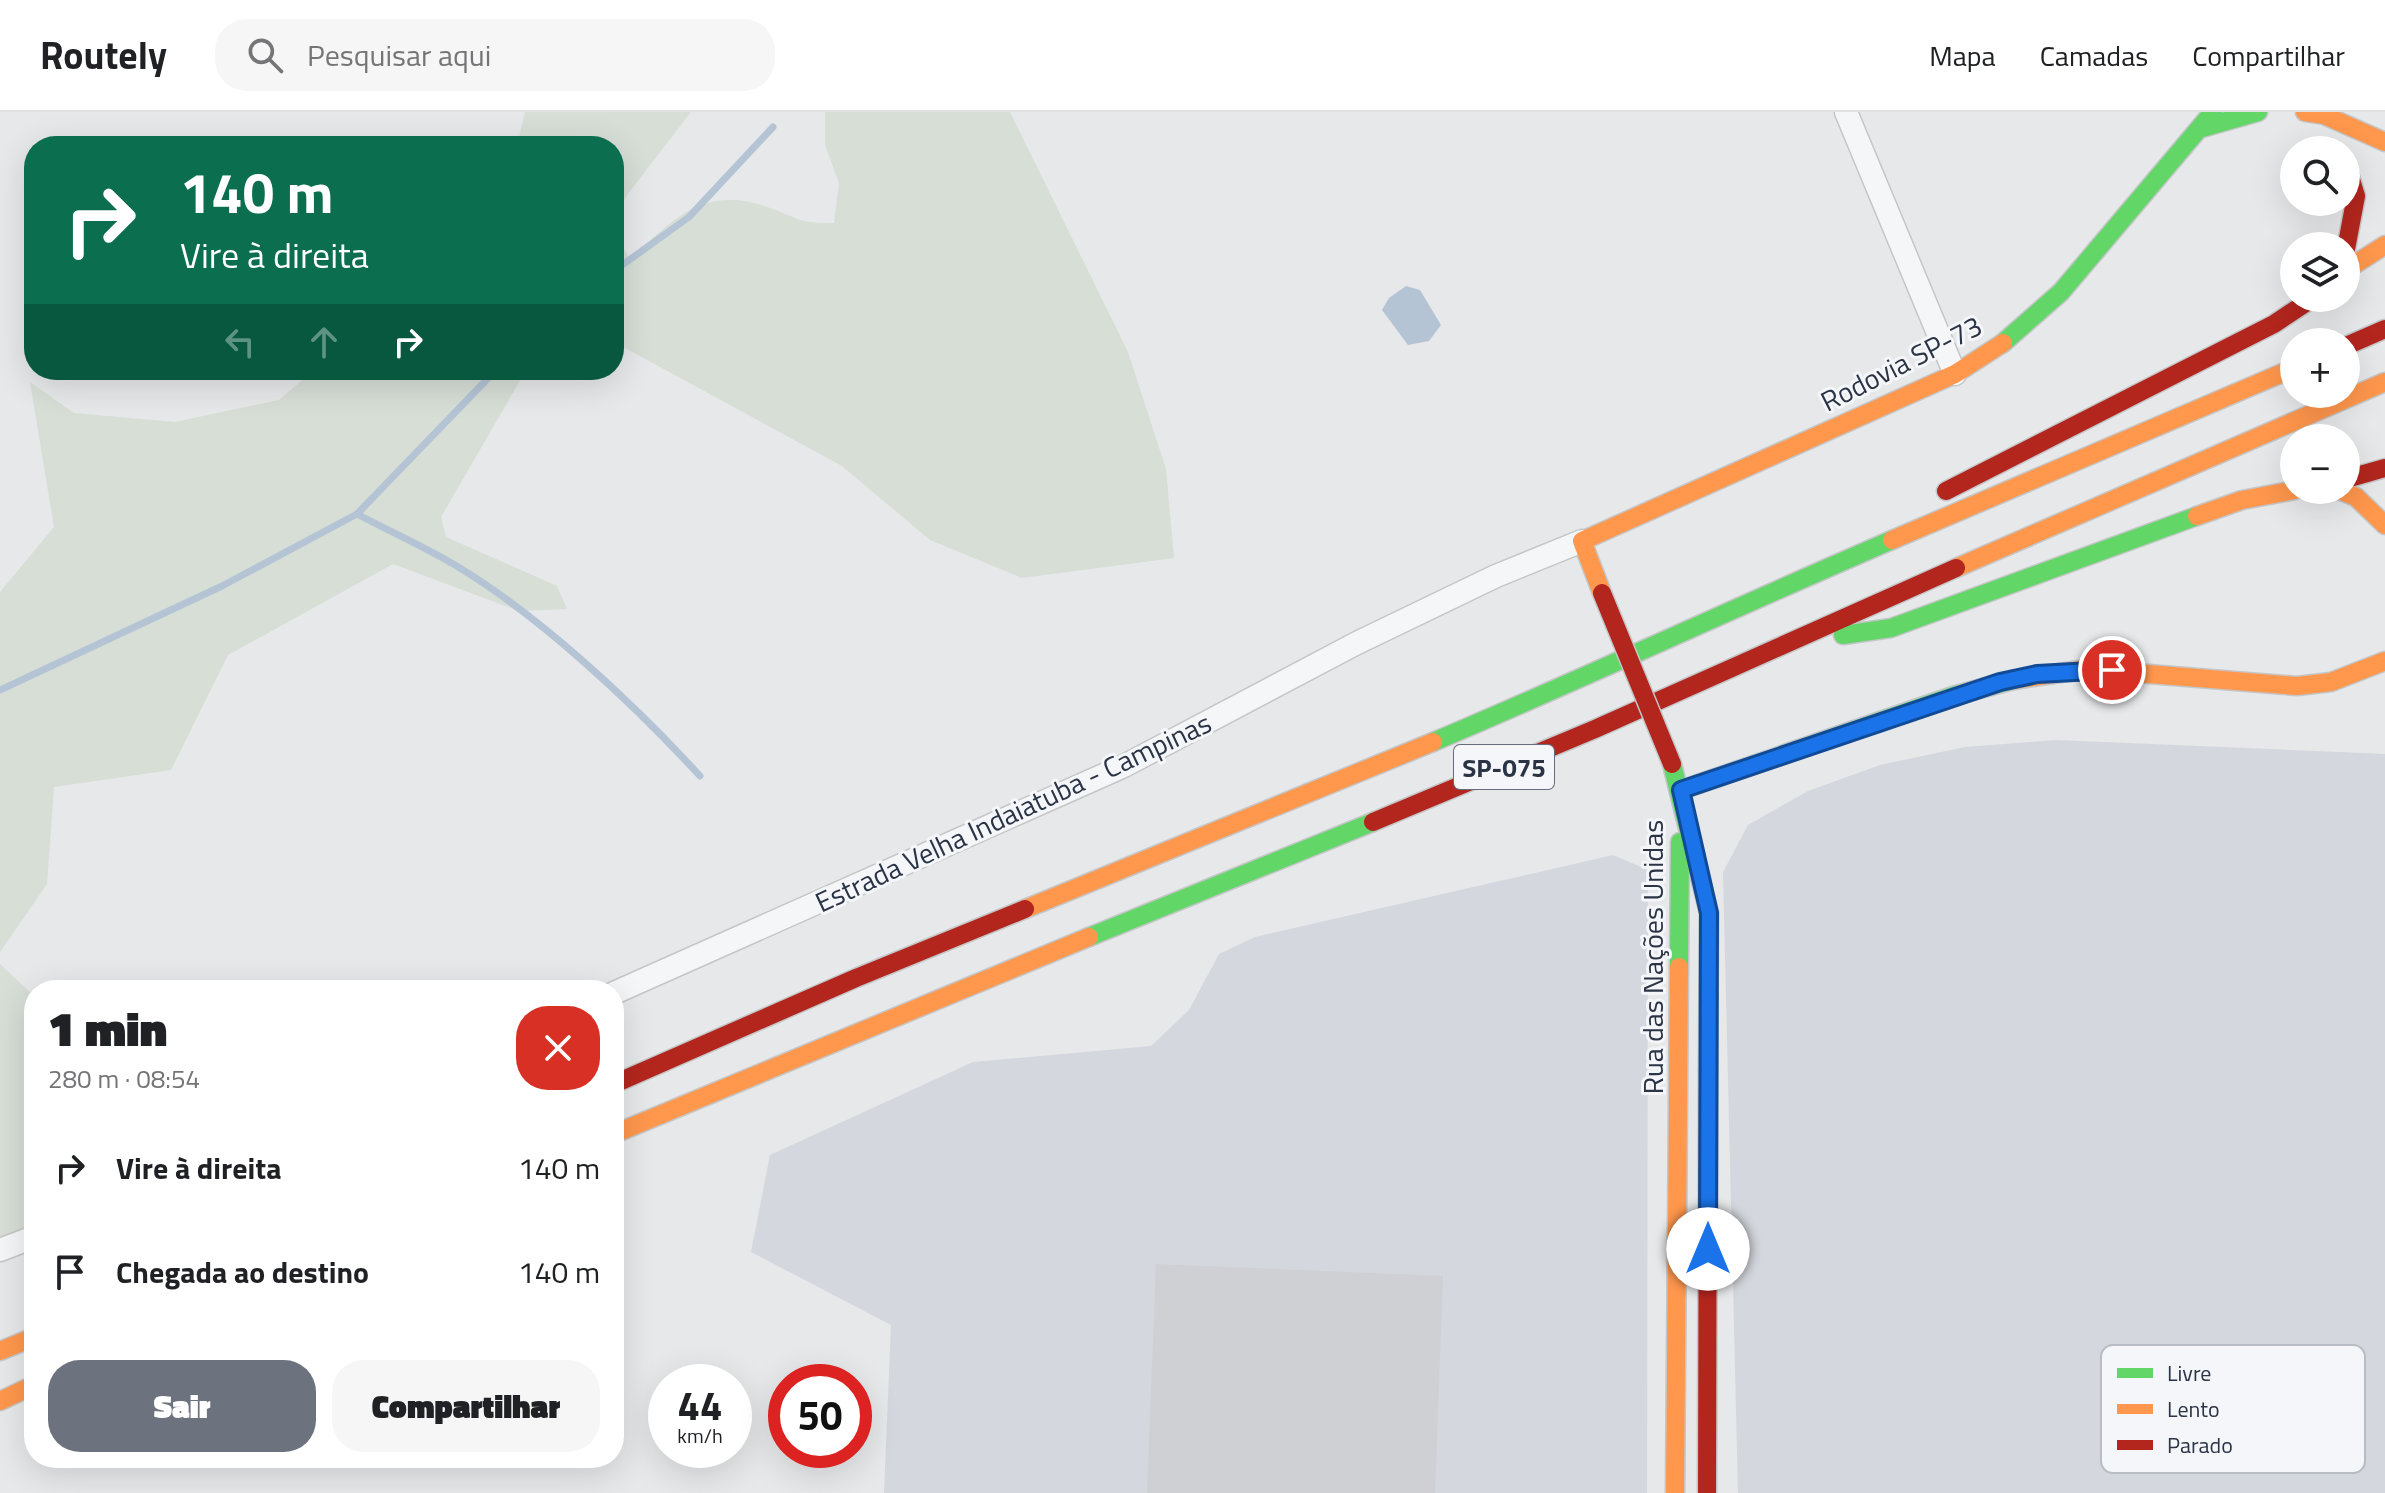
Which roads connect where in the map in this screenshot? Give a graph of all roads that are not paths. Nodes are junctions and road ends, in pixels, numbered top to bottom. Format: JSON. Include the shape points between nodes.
{"nodes":[{"id":1,"x":1846,"y":112,"type":"edge"},
{"id":2,"x":2213,"y":112,"type":"edge"},
{"id":3,"x":2258,"y":112,"type":"edge"},
{"id":4,"x":2317,"y":113,"type":"edge"},
{"id":5,"x":2202,"y":128,"type":"junction"},
{"id":6,"x":2333,"y":136,"type":"edge"},
{"id":7,"x":2385,"y":142,"type":"edge"},
{"id":8,"x":2385,"y":245,"type":"edge"},
{"id":9,"x":2360,"y":261,"type":"edge"},
{"id":10,"x":2292,"y":312,"type":"edge"},
{"id":11,"x":2385,"y":329,"type":"edge"},
{"id":12,"x":2360,"y":340,"type":"edge"},
{"id":13,"x":1955,"y":374,"type":"junction"},
{"id":14,"x":2280,"y":374,"type":"edge"},
{"id":15,"x":2385,"y":382,"type":"edge"},
{"id":16,"x":2385,"y":468,"type":"edge"},
{"id":17,"x":2360,"y":475,"type":"edge"},
{"id":18,"x":2280,"y":493,"type":"edge"},
{"id":19,"x":2360,"y":501,"type":"edge"},
{"id":20,"x":2385,"y":525,"type":"edge"},
{"id":21,"x":1582,"y":541,"type":"junction"},
{"id":22,"x":1761,"y":596,"type":"junction"},
{"id":23,"x":1786,"y":643,"type":"junction"},
{"id":24,"x":2385,"y":644,"type":"edge"},
{"id":25,"x":2385,"y":661,"type":"edge"},
{"id":26,"x":2366,"y":669,"type":"junction"},
{"id":27,"x":1681,"y":790,"type":"junction"},
{"id":28,"x":624,"y":989,"type":"edge"},
{"id":29,"x":624,"y":1080,"type":"edge"},
{"id":30,"x":624,"y":1130,"type":"edge"},
{"id":31,"x":24,"y":1241,"type":"edge"},
{"id":32,"x":0,"y":1250,"type":"edge"},
{"id":33,"x":24,"y":1341,"type":"edge"},
{"id":34,"x":0,"y":1351,"type":"edge"},
{"id":35,"x":24,"y":1390,"type":"edge"},
{"id":36,"x":0,"y":1401,"type":"edge"},
{"id":37,"x":1675,"y":1493,"type":"edge"},
{"id":38,"x":1707,"y":1493,"type":"edge"}],
"edges":[{"from":1,"to":13,"type":"street"},
{"from":2,"to":5,"type":"main road","name":"Rodovia SP-73"},
{"from":3,"to":5,"type":"main road"},
{"from":4,"to":6,"type":"main road"},
{"from":4,"to":7,"type":"main road"},
{"from":5,"to":13,"type":"main road","name":"Rodovia SP-73","via":[[2051,302],[1999,347]]},
{"from":8,"to":9,"type":"main road"},
{"from":10,"to":22,"type":"main road","via":[[1921,505]]},
{"from":11,"to":12,"type":"main road"},
{"from":13,"to":21,"type":"main road","name":"Rodovia SP-73"},
{"from":14,"to":22,"type":"main road","number":"SP-075"},
{"from":15,"to":23,"type":"main road","number":"SP-075"},
{"from":16,"to":17,"type":"main road"},
{"from":18,"to":23,"type":"main road","via":[[2242,500],[1891,628]]},
{"from":19,"to":20,"type":"main road"},
{"from":21,"to":27,"type":"main road","bridge":true},
{"from":21,"to":28,"type":"street","name":"Estrada Velha Indaiatuba - Campinas","via":[[1357,643],[1124,766]]},
{"from":22,"to":29,"type":"main road","number":"SP-075","via":[[1629,659],[856,978]]},
{"from":23,"to":30,"type":"main road","number":"SP-075","via":[[1314,847]]},
{"from":24,"to":26,"type":"main road"},
{"from":25,"to":26,"type":"main road"},
{"from":26,"to":27,"type":"main road","via":[[2331,682],[2297,686],[2138,671],[2037,674],[1953,696]]},
{"from":27,"to":37,"type":"main road","name":"Rua das Nações Unidas"},
{"from":27,"to":38,"type":"main road","name":"Rua das Nações Unidas","via":[[1709,913]]},
{"from":31,"to":32,"type":"street"},
{"from":33,"to":34,"type":"main road"},
{"from":35,"to":36,"type":"main road"}]}
